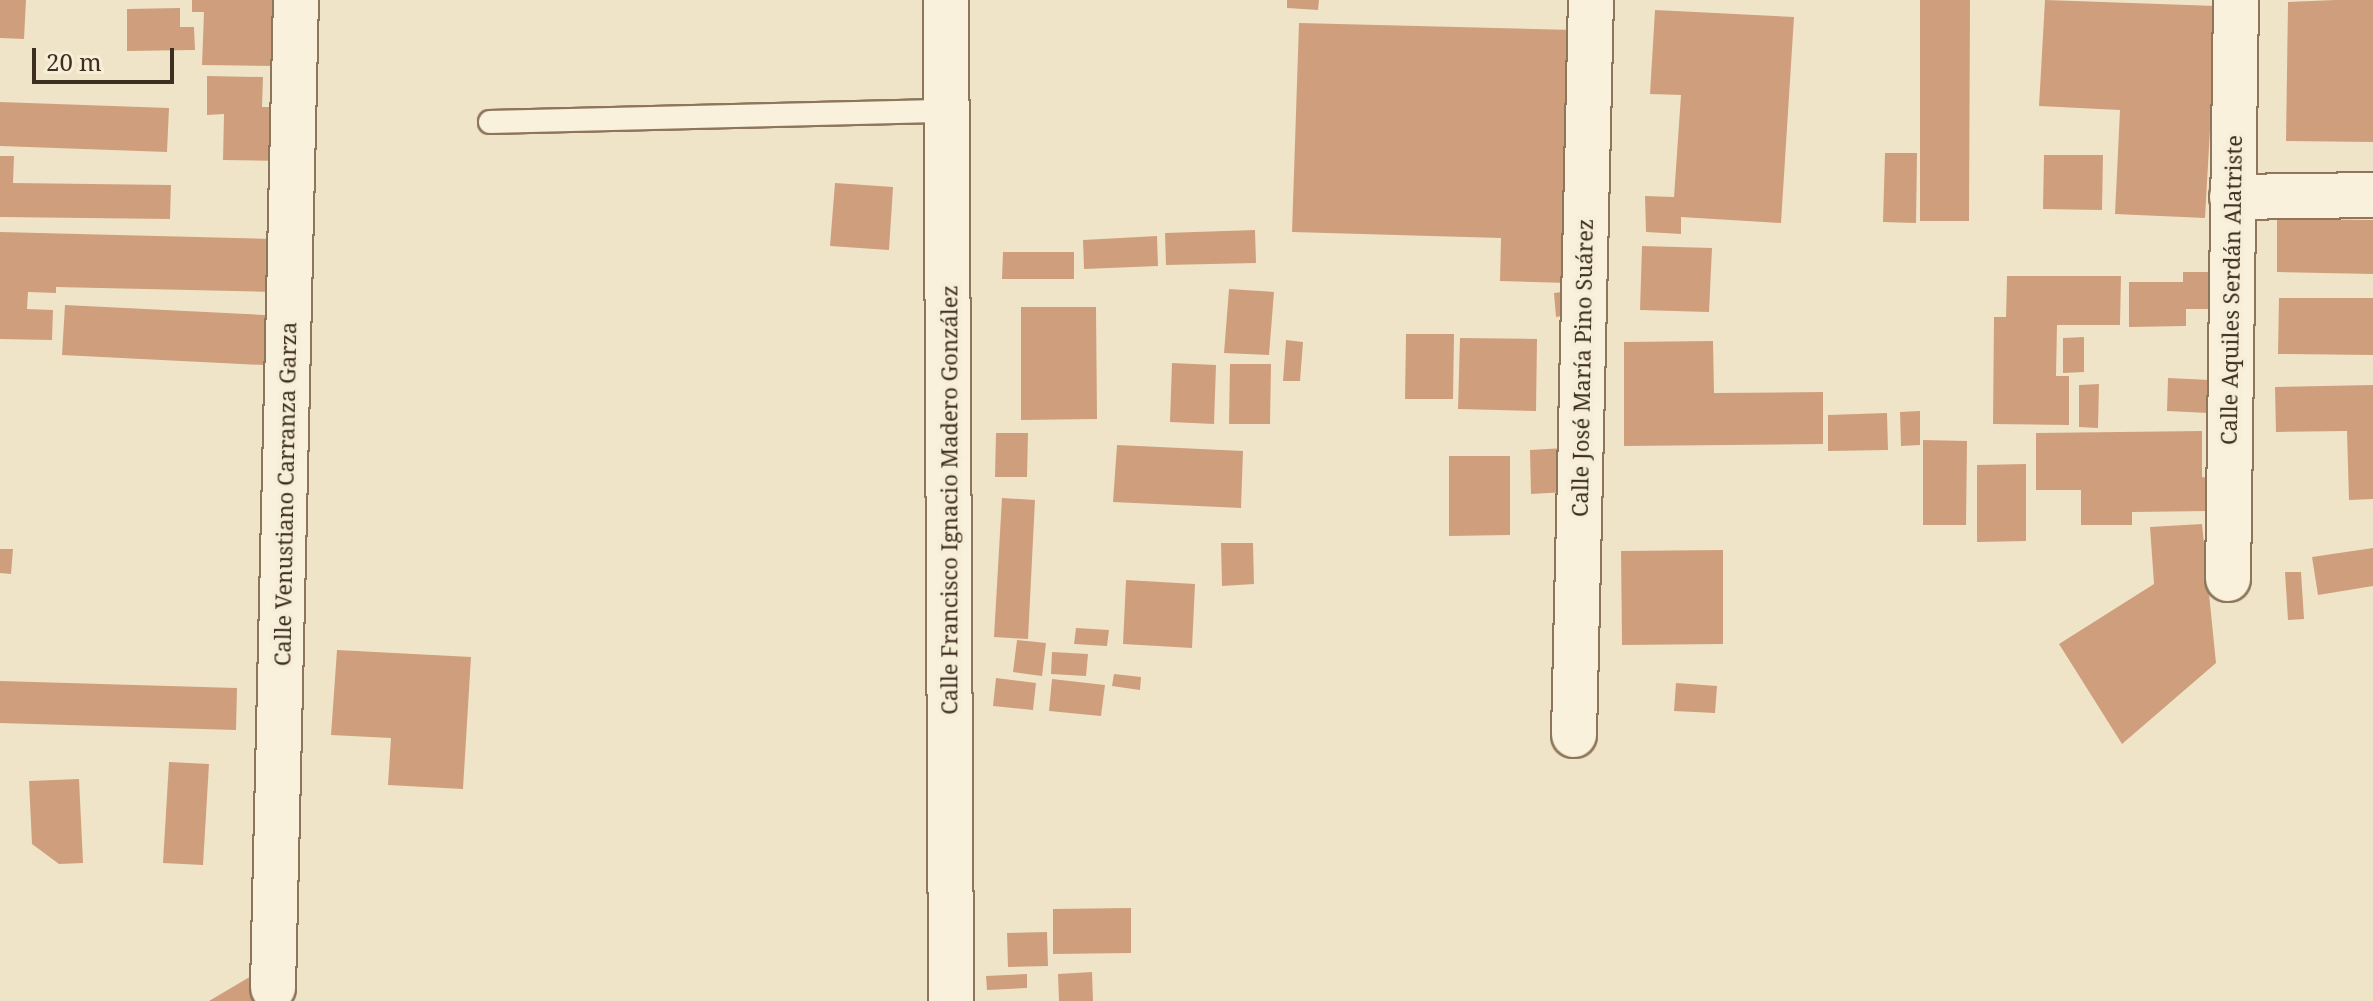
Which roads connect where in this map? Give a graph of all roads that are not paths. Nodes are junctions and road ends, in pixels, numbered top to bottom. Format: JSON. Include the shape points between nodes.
{"nodes":[{"id":1,"x":296,"y":0,"type":"edge"},
{"id":2,"x":946,"y":0,"type":"edge"},
{"id":3,"x":1591,"y":0,"type":"edge"},
{"id":4,"x":2236,"y":0,"type":"edge"},
{"id":5,"x":947,"y":111,"type":"junction"},
{"id":6,"x":490,"y":122,"type":"dead end"},
{"id":7,"x":2373,"y":195,"type":"edge"},
{"id":8,"x":2232,"y":197,"type":"junction"},
{"id":9,"x":2228,"y":579,"type":"dead end"},
{"id":10,"x":1574,"y":735,"type":"dead end"},
{"id":11,"x":273,"y":988,"type":"dead end"},
{"id":12,"x":951,"y":1001,"type":"edge"}],
"edges":[{"from":1,"to":11,"type":"street","name":"Calle Venustiano Carranza Garza"},
{"from":2,"to":5,"type":"street","name":"Calle Francisco Ignacio Madero González"},
{"from":3,"to":10,"type":"street","name":"Calle José María Pino Suárez"},
{"from":4,"to":8,"type":"street","name":"Calle Aquiles Serdán Alatriste"},
{"from":5,"to":6,"type":"lane"},
{"from":5,"to":12,"type":"street","name":"Calle Francisco Ignacio Madero González"},
{"from":7,"to":8,"type":"street"},
{"from":8,"to":9,"type":"street","name":"Calle Aquiles Serdán Alatriste"}]}
